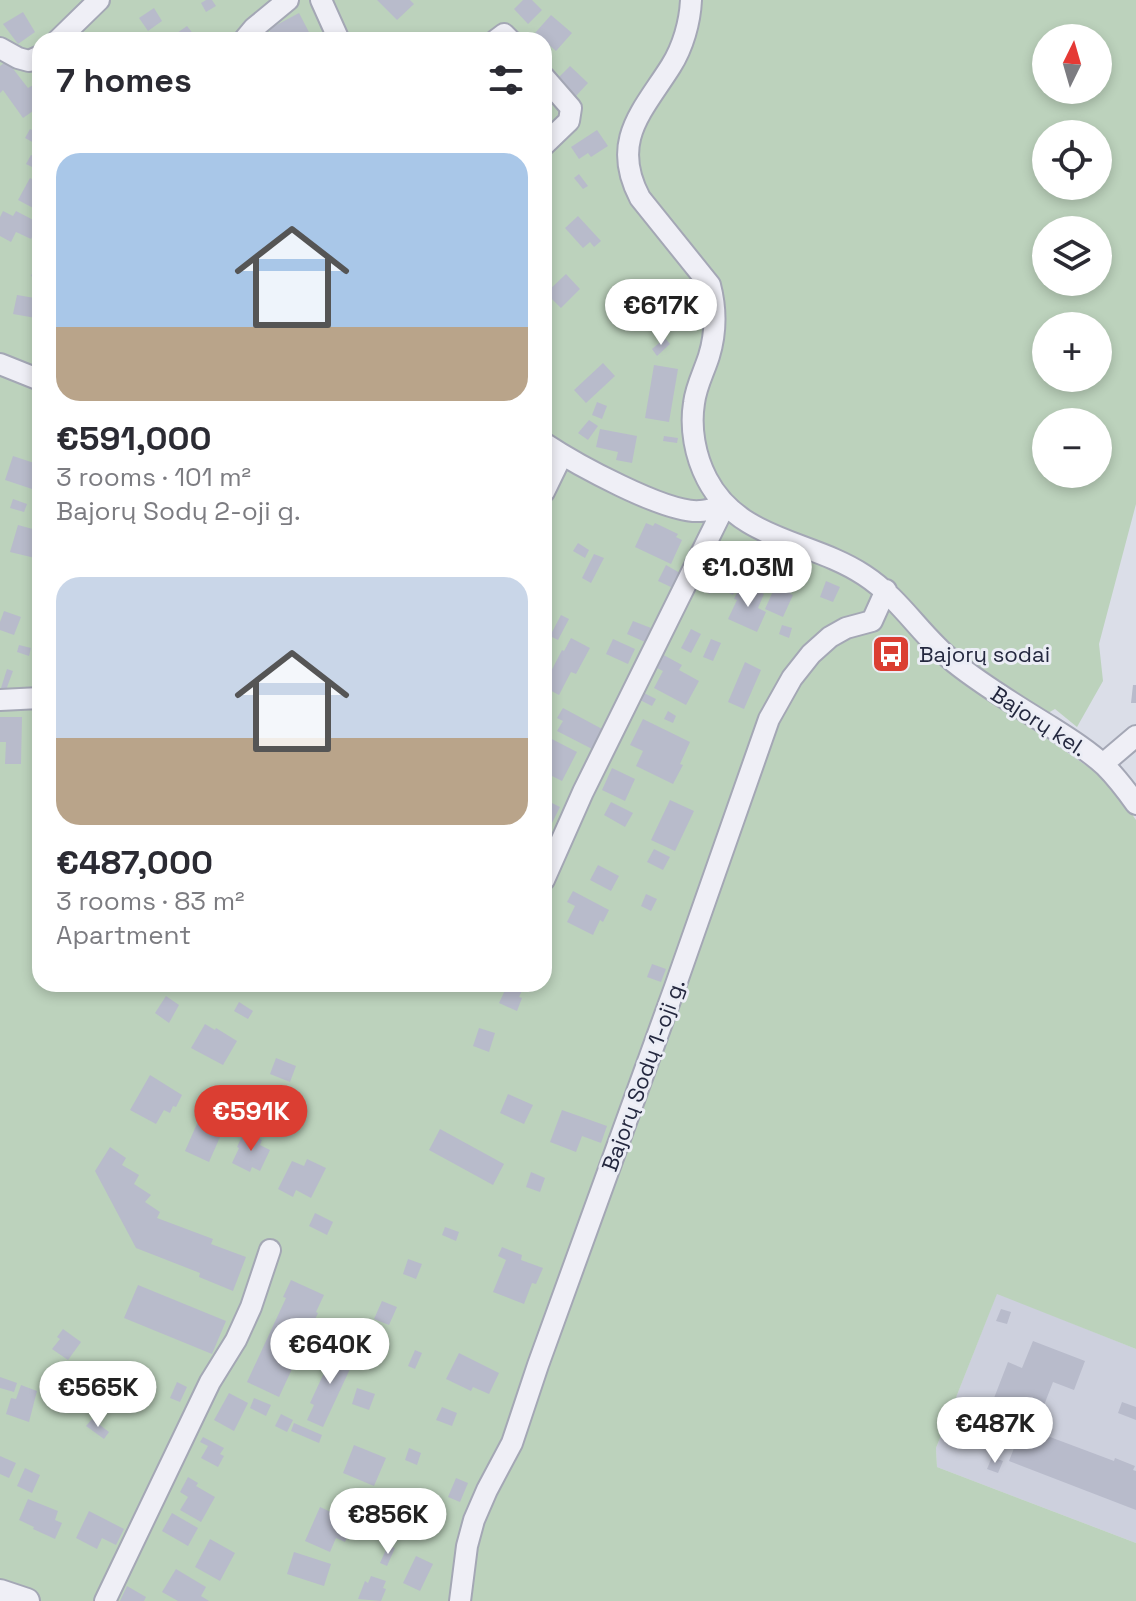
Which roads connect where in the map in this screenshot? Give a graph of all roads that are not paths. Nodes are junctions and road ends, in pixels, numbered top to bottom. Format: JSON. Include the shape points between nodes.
{"nodes":[{"id":1,"x":99,"y":0,"type":"edge"},
{"id":2,"x":288,"y":0,"type":"edge"},
{"id":3,"x":321,"y":0,"type":"edge"},
{"id":4,"x":691,"y":0,"type":"edge"},
{"id":5,"x":66,"y":32,"type":"edge"},
{"id":6,"x":251,"y":32,"type":"edge"},
{"id":7,"x":335,"y":32,"type":"edge"},
{"id":8,"x":0,"y":48,"type":"edge"},
{"id":9,"x":32,"y":60,"type":"edge"},
{"id":10,"x":552,"y":86,"type":"edge"},
{"id":11,"x":552,"y":137,"type":"edge"},
{"id":12,"x":0,"y":364,"type":"edge"},
{"id":13,"x":32,"y":377,"type":"edge"},
{"id":14,"x":552,"y":448,"type":"edge"},
{"id":15,"x":562,"y":455,"type":"junction"},
{"id":16,"x":552,"y":476,"type":"edge"},
{"id":17,"x":725,"y":505,"type":"junction"},
{"id":18,"x":886,"y":590,"type":"junction"},
{"id":19,"x":32,"y":698,"type":"edge"},
{"id":20,"x":0,"y":700,"type":"edge"},
{"id":21,"x":1136,"y":736,"type":"edge"},
{"id":22,"x":1103,"y":764,"type":"junction"},
{"id":23,"x":1136,"y":804,"type":"edge"},
{"id":24,"x":552,"y":862,"type":"edge"},
{"id":25,"x":270,"y":1250,"type":"dead end"},
{"id":26,"x":0,"y":1592,"type":"edge"},
{"id":27,"x":27,"y":1601,"type":"edge"},
{"id":28,"x":105,"y":1601,"type":"edge"},
{"id":29,"x":460,"y":1601,"type":"edge"}],
"edges":[{"from":1,"to":5,"type":"street"},
{"from":2,"to":6,"type":"street"},
{"from":3,"to":7,"type":"street"},
{"from":4,"to":17,"type":"street","name":"Bajorų kel.","via":[[673,63],[633,126],[628,161],[640,198],[710,285],[715,301],[693,429],[707,480]]},
{"from":8,"to":9,"type":"street"},
{"from":10,"to":11,"type":"street","via":[[571,108],[569,121]]},
{"from":12,"to":13,"type":"street"},
{"from":14,"to":15,"type":"street"},
{"from":15,"to":16,"type":"street"},
{"from":15,"to":17,"type":"street","via":[[676,508],[699,511]]},
{"from":17,"to":18,"type":"street","name":"Bajorų kel.","via":[[748,524],[823,554]]},
{"from":17,"to":24,"type":"street"},
{"from":18,"to":22,"type":"street","name":"Bajorų kel.","via":[[952,661]]},
{"from":18,"to":29,"type":"street","name":"Bajorų Sodų 1-oji g.","via":[[872,621],[846,628],[811,654],[769,719],[512,1443],[474,1520]]},
{"from":19,"to":20,"type":"street"},
{"from":21,"to":22,"type":"street"},
{"from":22,"to":23,"type":"street","name":"Bajorų kel."},
{"from":25,"to":28,"type":"street","via":[[236,1340],[210,1382]]},
{"from":26,"to":27,"type":"street"}]}
